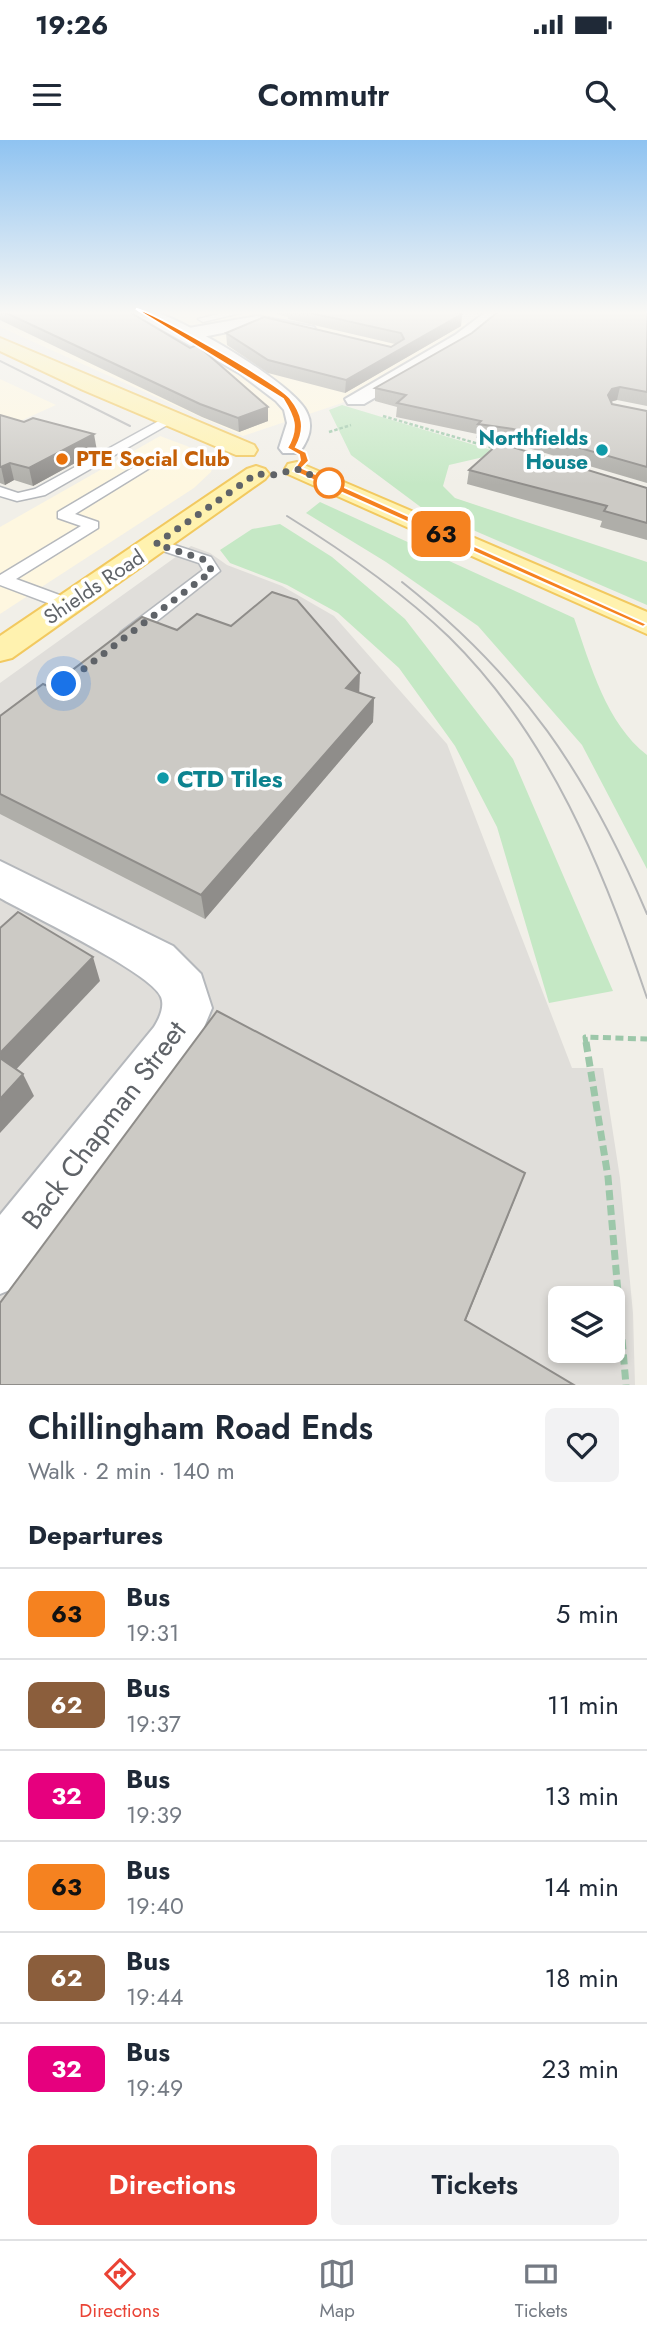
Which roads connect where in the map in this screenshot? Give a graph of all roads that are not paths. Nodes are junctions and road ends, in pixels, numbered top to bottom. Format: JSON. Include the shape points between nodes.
{"nodes":[{"id":1,"x":56,"y":369,"type":"edge"},
{"id":2,"x":240,"y":369,"type":"edge"},
{"id":3,"x":409,"y":369,"type":"edge"},
{"id":4,"x":356,"y":399,"type":"dead end"},
{"id":5,"x":170,"y":420,"type":"junction"},
{"id":6,"x":295,"y":451,"type":"junction"},
{"id":7,"x":251,"y":462,"type":"junction"},
{"id":8,"x":146,"y":466,"type":"dead end"},
{"id":9,"x":0,"y":491,"type":"edge"},
{"id":10,"x":156,"y":544,"type":"junction"},
{"id":11,"x":67,"y":604,"type":"junction"},
{"id":12,"x":647,"y":624,"type":"edge"},
{"id":13,"x":117,"y":644,"type":"edge"},
{"id":14,"x":0,"y":651,"type":"edge"},
{"id":15,"x":0,"y":878,"type":"edge"},
{"id":16,"x":0,"y":1263,"type":"edge"}],
"edges":[{"from":1,"to":5,"type":"main road"},
{"from":2,"to":6,"type":"street","via":[[286,397],[299,419]]},
{"from":3,"to":4,"type":"street"},
{"from":5,"to":7,"type":"main road"},
{"from":5,"to":9,"type":"lane","via":[[40,492],[17,497]]},
{"from":6,"to":7,"type":"main road","name":"Shields Road","via":[[273,475]]},
{"from":6,"to":12,"type":"main road"},
{"from":7,"to":10,"type":"main road","name":"Shields Road"},
{"from":8,"to":11,"type":"lane","via":[[63,514],[93,524],[3,580]]},
{"from":10,"to":11,"type":"main road","name":"Shields Road"},
{"from":10,"to":13,"type":"lane","via":[[205,560],[212,571]]},
{"from":11,"to":14,"type":"main road","name":"Shields Road"},
{"from":15,"to":16,"type":"street","name":"Back Chapman Street","via":[[156,960],[185,989],[189,1005],[186,1021],[172,1044]]}]}
